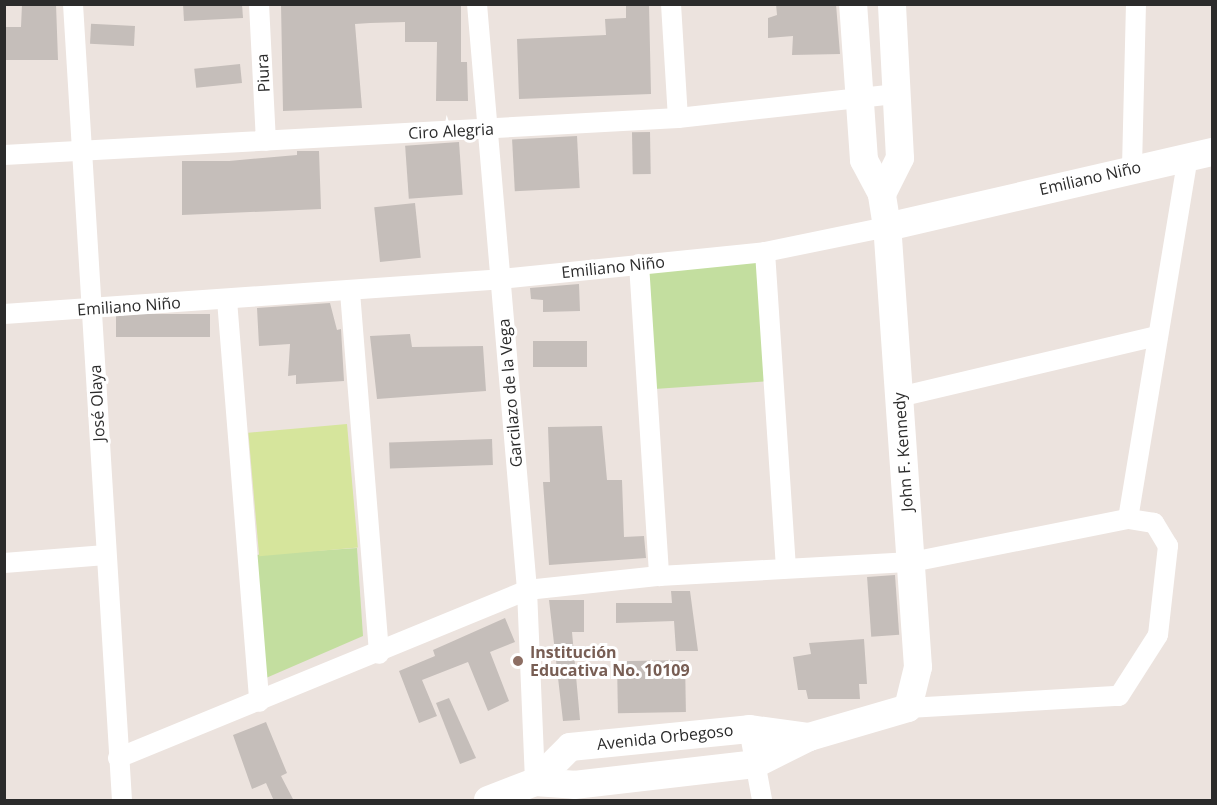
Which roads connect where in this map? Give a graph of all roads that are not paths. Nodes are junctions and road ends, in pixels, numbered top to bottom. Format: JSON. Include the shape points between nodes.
{"nodes":[{"id":1,"x":74,"y":4,"type":"edge"},
{"id":2,"x":259,"y":4,"type":"edge"},
{"id":3,"x":477,"y":4,"type":"edge"},
{"id":4,"x":671,"y":4,"type":"edge"},
{"id":5,"x":853,"y":4,"type":"edge"},
{"id":6,"x":892,"y":4,"type":"edge"},
{"id":7,"x":1136,"y":4,"type":"edge"},
{"id":8,"x":897,"y":94,"type":"junction"},
{"id":9,"x":858,"y":96,"type":"junction"},
{"id":10,"x":678,"y":118,"type":"junction"},
{"id":11,"x":486,"y":129,"type":"junction"},
{"id":12,"x":266,"y":141,"type":"junction"},
{"id":13,"x":80,"y":151,"type":"junction"},
{"id":14,"x":1200,"y":154,"type":"edge"},
{"id":15,"x":4,"y":155,"type":"edge"},
{"id":16,"x":1132,"y":168,"type":"junction"},
{"id":17,"x":882,"y":194,"type":"junction"},
{"id":18,"x":887,"y":227,"type":"junction"},
{"id":19,"x":765,"y":252,"type":"junction"},
{"id":20,"x":639,"y":264,"type":"junction"},
{"id":21,"x":501,"y":279,"type":"junction"},
{"id":22,"x":350,"y":292,"type":"junction"},
{"id":23,"x":227,"y":300,"type":"junction"},
{"id":24,"x":92,"y":308,"type":"junction"},
{"id":25,"x":4,"y":314,"type":"edge"},
{"id":26,"x":1158,"y":336,"type":"junction"},
{"id":27,"x":899,"y":396,"type":"junction"},
{"id":28,"x":1128,"y":519,"type":"junction"},
{"id":29,"x":106,"y":555,"type":"junction"},
{"id":30,"x":912,"y":562,"type":"junction"},
{"id":31,"x":4,"y":564,"type":"edge"},
{"id":32,"x":786,"y":568,"type":"junction"},
{"id":33,"x":659,"y":576,"type":"junction"},
{"id":34,"x":526,"y":590,"type":"junction"},
{"id":35,"x":379,"y":654,"type":"junction"},
{"id":36,"x":258,"y":702,"type":"junction"},
{"id":37,"x":908,"y":708,"type":"junction"},
{"id":38,"x":749,"y":729,"type":"junction"},
{"id":39,"x":809,"y":737,"type":"junction"},
{"id":40,"x":117,"y":758,"type":"junction"},
{"id":41,"x":756,"y":764,"type":"junction"},
{"id":42,"x":528,"y":791,"type":"edge"},
{"id":43,"x":761,"y":796,"type":"edge"},
{"id":44,"x":122,"y":801,"type":"edge"},
{"id":45,"x":488,"y":801,"type":"edge"}],
"edges":[{"from":1,"to":13,"type":"street","name":"José Olaya"},
{"from":2,"to":12,"type":"street","name":"Piura"},
{"from":3,"to":11,"type":"street","name":"Garcilazo de la Vega"},
{"from":4,"to":10,"type":"street"},
{"from":5,"to":9,"type":"main road","name":"John F. Kennedy"},
{"from":6,"to":8,"type":"main road"},
{"from":7,"to":16,"type":"street"},
{"from":8,"to":9,"type":"street","name":"Ciro Alegria"},
{"from":8,"to":17,"type":"main road","via":[[900,158]]},
{"from":9,"to":10,"type":"street","name":"Ciro Alegria"},
{"from":9,"to":17,"type":"main road","name":"John F. Kennedy","via":[[864,160]]},
{"from":10,"to":11,"type":"street","name":"Ciro Alegria"},
{"from":11,"to":12,"type":"street","name":"Ciro Alegria"},
{"from":11,"to":21,"type":"street","name":"Garcilazo de la Vega"},
{"from":12,"to":13,"type":"street","name":"Ciro Alegria"},
{"from":13,"to":15,"type":"street","name":"Ciro Alegria"},
{"from":13,"to":24,"type":"street","name":"José Olaya"},
{"from":14,"to":16,"type":"main road","name":"Emiliano Niño"},
{"from":14,"to":26,"type":"street"},
{"from":16,"to":18,"type":"main road","name":"Emiliano Niño"},
{"from":17,"to":18,"type":"main road","name":"John F. Kennedy"},
{"from":18,"to":19,"type":"street","name":"Emiliano Niño"},
{"from":18,"to":27,"type":"main road","name":"John F. Kennedy"},
{"from":19,"to":20,"type":"street","name":"Emiliano Niño"},
{"from":19,"to":32,"type":"street"},
{"from":20,"to":21,"type":"street","name":"Emiliano Niño"},
{"from":20,"to":33,"type":"street"},
{"from":21,"to":22,"type":"street","name":"Emiliano Niño"},
{"from":21,"to":34,"type":"street","name":"Garcilazo de la Vega"},
{"from":22,"to":23,"type":"street","name":"Emiliano Niño"},
{"from":22,"to":35,"type":"street"},
{"from":23,"to":24,"type":"street","name":"Emiliano Niño"},
{"from":23,"to":36,"type":"street"},
{"from":24,"to":25,"type":"street","name":"Emiliano Niño"},
{"from":24,"to":29,"type":"street","name":"José Olaya"},
{"from":26,"to":27,"type":"street"},
{"from":26,"to":28,"type":"street"},
{"from":27,"to":30,"type":"main road","name":"John F. Kennedy"},
{"from":28,"to":30,"type":"street"},
{"from":28,"to":37,"type":"street","via":[[1154,523],[1168,546],[1158,635],[1119,696]]},
{"from":29,"to":31,"type":"street"},
{"from":29,"to":40,"type":"street","name":"José Olaya"},
{"from":30,"to":32,"type":"street"},
{"from":30,"to":37,"type":"main road","name":"John F. Kennedy","via":[[918,667]]},
{"from":32,"to":33,"type":"street"},
{"from":33,"to":34,"type":"street"},
{"from":34,"to":35,"type":"street"},
{"from":34,"to":42,"type":"street","name":"Garcilazo de la Vega"},
{"from":35,"to":36,"type":"street"},
{"from":36,"to":40,"type":"street"},
{"from":37,"to":39,"type":"main road","name":"Avenida Orbegoso"},
{"from":38,"to":39,"type":"main road","name":"Avenida Orbegoso"},
{"from":38,"to":41,"type":"street"},
{"from":38,"to":42,"type":"main road","name":"Avenida Orbegoso","via":[[570,747]]},
{"from":39,"to":41,"type":"main road","name":"Avenida Orbegoso"},
{"from":40,"to":44,"type":"street","name":"José Olaya"},
{"from":41,"to":42,"type":"main road","name":"Avenida Orbegoso"},
{"from":41,"to":43,"type":"street"},
{"from":42,"to":45,"type":"main road","name":"Avenida Orbegoso"}]}
